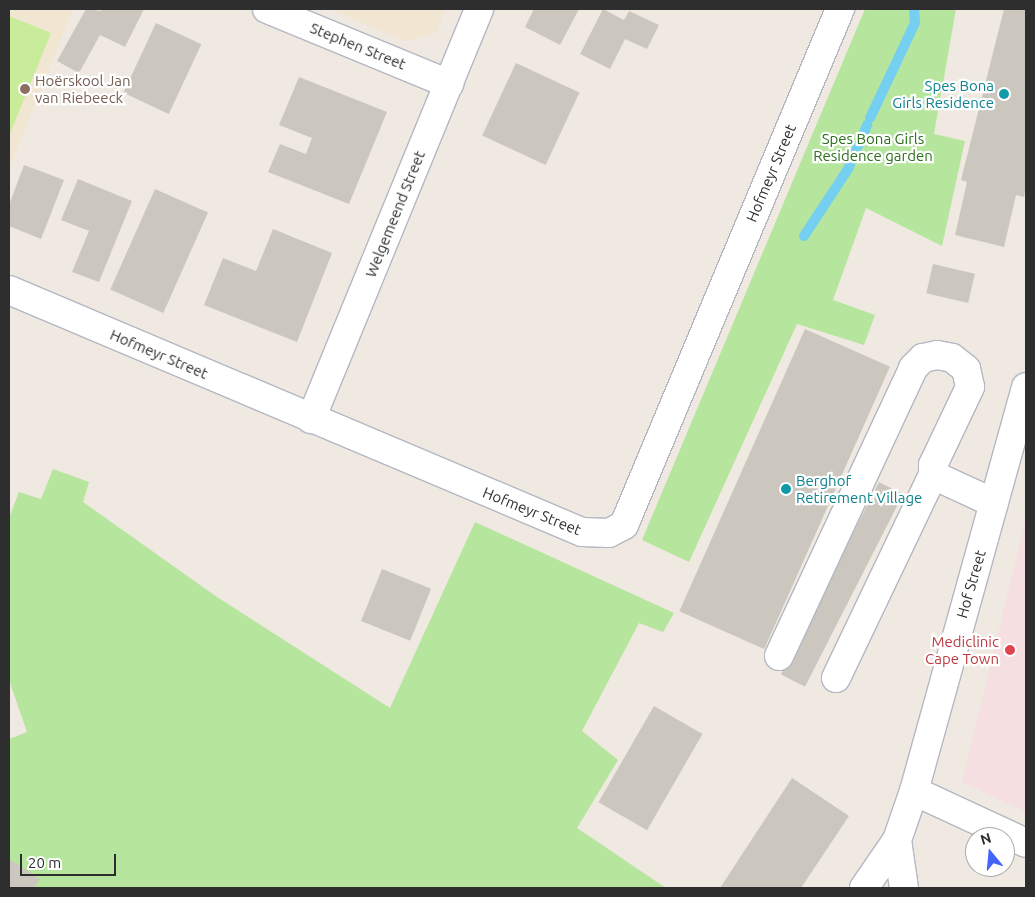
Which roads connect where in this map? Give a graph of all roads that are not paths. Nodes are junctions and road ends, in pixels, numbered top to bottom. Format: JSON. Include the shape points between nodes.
{"nodes":[{"id":1,"x":267,"y":9,"type":"edge"},
{"id":2,"x":479,"y":9,"type":"edge"},
{"id":3,"x":840,"y":9,"type":"edge"},
{"id":4,"x":449,"y":84,"type":"junction"},
{"id":5,"x":9,"y":290,"type":"edge"},
{"id":6,"x":1026,"y":387,"type":"edge"},
{"id":7,"x":311,"y":419,"type":"junction"},
{"id":8,"x":934,"y":475,"type":"junction"},
{"id":9,"x":994,"y":503,"type":"junction"},
{"id":10,"x":779,"y":656,"type":"dead end"},
{"id":11,"x":836,"y":678,"type":"dead end"},
{"id":12,"x":914,"y":791,"type":"junction"},
{"id":13,"x":897,"y":840,"type":"junction"},
{"id":14,"x":1026,"y":843,"type":"edge"},
{"id":15,"x":864,"y":888,"type":"edge"},
{"id":16,"x":904,"y":888,"type":"edge"}],
"edges":[{"from":1,"to":4,"type":"street","name":"Stephen Street"},
{"from":2,"to":4,"type":"street","name":"Welgemeend Street"},
{"from":3,"to":7,"type":"street","name":"Hofmeyr Street","via":[[624,525],[600,535],[582,532]]},
{"from":4,"to":7,"type":"street","name":"Welgemeend Street"},
{"from":5,"to":7,"type":"street","name":"Hofmeyr Street"},
{"from":6,"to":9,"type":"street","name":"Hof Street"},
{"from":8,"to":9,"type":"street"},
{"from":8,"to":10,"type":"street","via":[[933,465],[970,387],[966,369],[952,358],[937,355],[923,358],[913,368]]},
{"from":8,"to":11,"type":"street"},
{"from":9,"to":12,"type":"street","name":"Hof Street"},
{"from":12,"to":13,"type":"street","name":"Hof Street"},
{"from":12,"to":14,"type":"street"},
{"from":13,"to":15,"type":"street","name":"Hof Street"},
{"from":13,"to":16,"type":"street"}]}
